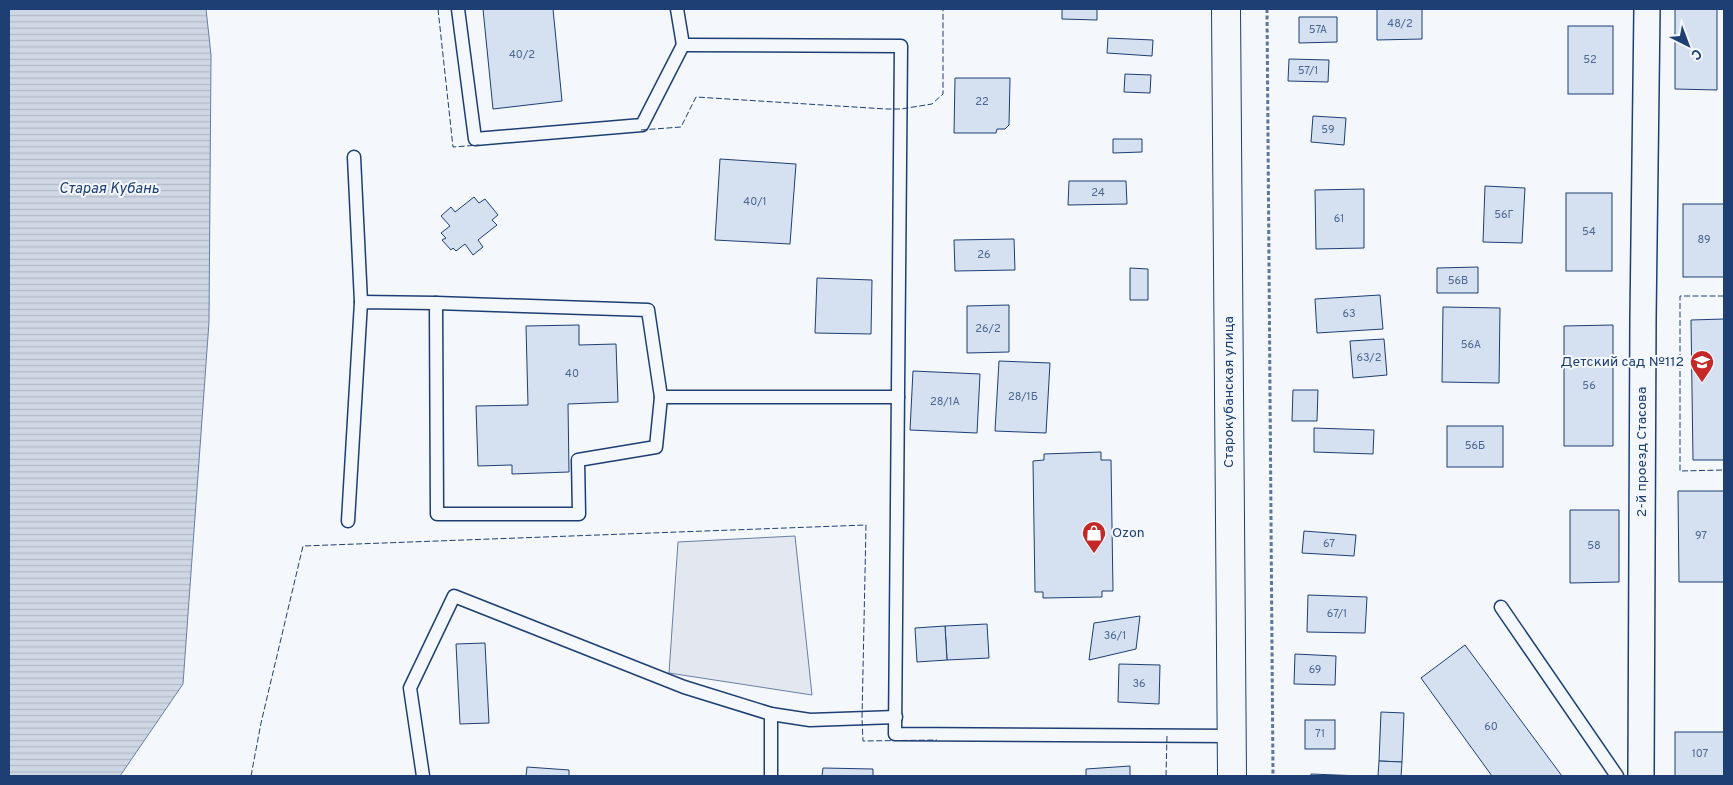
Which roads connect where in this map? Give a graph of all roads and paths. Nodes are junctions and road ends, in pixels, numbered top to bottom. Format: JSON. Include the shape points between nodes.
{"nodes":[{"id":1,"x":458,"y":9,"type":"edge"},
{"id":2,"x":677,"y":9,"type":"edge"},
{"id":3,"x":1226,"y":9,"type":"edge"},
{"id":4,"x":1267,"y":9,"type":"edge"},
{"id":5,"x":1647,"y":9,"type":"edge"},
{"id":6,"x":683,"y":45,"type":"junction"},
{"id":7,"x":354,"y":157,"type":"dead end"},
{"id":8,"x":360,"y":302,"type":"junction"},
{"id":9,"x":436,"y":302,"type":"junction"},
{"id":10,"x":661,"y":397,"type":"junction"},
{"id":11,"x":898,"y":397,"type":"junction"},
{"id":12,"x":348,"y":521,"type":"dead end"},
{"id":13,"x":1502,"y":608,"type":"dead end"},
{"id":14,"x":771,"y":714,"type":"junction"},
{"id":15,"x":896,"y":717,"type":"junction"},
{"id":16,"x":1232,"y":736,"type":"junction"},
{"id":17,"x":423,"y":776,"type":"edge"},
{"id":18,"x":771,"y":776,"type":"edge"},
{"id":19,"x":1232,"y":776,"type":"edge"},
{"id":20,"x":1273,"y":776,"type":"edge"},
{"id":21,"x":1617,"y":776,"type":"edge"},
{"id":22,"x":1641,"y":776,"type":"edge"}],
"edges":[{"from":1,"to":6,"type":"lane","via":[[476,139],[642,125]]},
{"from":2,"to":6,"type":"lane"},
{"from":3,"to":16,"type":"street","name":"Старокубанская улица"},
{"from":4,"to":20,"type":"path"},
{"from":5,"to":22,"type":"street","name":"2-й проезд Стасова"},
{"from":6,"to":11,"type":"lane","via":[[901,46]]},
{"from":7,"to":8,"type":"lane"},
{"from":8,"to":9,"type":"lane"},
{"from":8,"to":12,"type":"lane"},
{"from":9,"to":10,"type":"lane","via":[[648,310]]},
{"from":9,"to":10,"type":"lane","via":[[437,514],[579,514],[578,460],[656,447]]},
{"from":10,"to":11,"type":"lane"},
{"from":11,"to":15,"type":"lane"},
{"from":13,"to":21,"type":"lane"},
{"from":14,"to":15,"type":"lane","via":[[810,720]]},
{"from":14,"to":17,"type":"lane","via":[[684,687],[454,596],[410,688]]},
{"from":14,"to":18,"type":"lane"},
{"from":15,"to":16,"type":"lane","via":[[895,734]]},
{"from":16,"to":19,"type":"street","name":"Старокубанская улица"}]}
